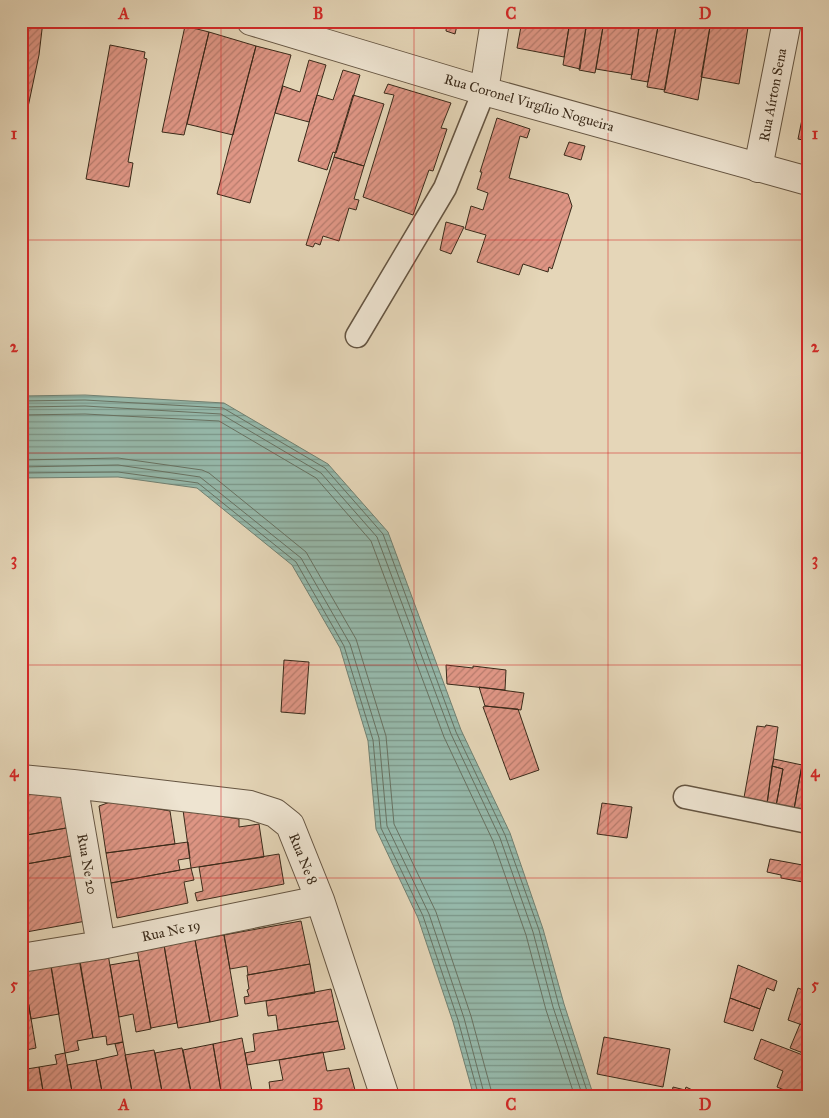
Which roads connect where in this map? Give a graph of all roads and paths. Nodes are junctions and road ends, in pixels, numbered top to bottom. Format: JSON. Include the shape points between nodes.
{"nodes":[{"id":1,"x":251,"y":21,"type":"edge"},
{"id":2,"x":495,"y":21,"type":"edge"},
{"id":3,"x":787,"y":21,"type":"edge"},
{"id":4,"x":484,"y":91,"type":"junction"},
{"id":5,"x":758,"y":168,"type":"junction"},
{"id":6,"x":808,"y":181,"type":"edge"},
{"id":7,"x":357,"y":336,"type":"dead end"},
{"id":8,"x":21,"y":779,"type":"edge"},
{"id":9,"x":73,"y":784,"type":"junction"},
{"id":10,"x":685,"y":797,"type":"dead end"},
{"id":11,"x":808,"y":822,"type":"edge"},
{"id":12,"x":320,"y":900,"type":"junction"},
{"id":13,"x":101,"y":945,"type":"junction"},
{"id":14,"x":21,"y":958,"type":"edge"},
{"id":15,"x":385,"y":1097,"type":"edge"}],
"edges":[{"from":1,"to":4,"type":"street","name":"Rua Coronel Virgílio Nogueira"},
{"from":2,"to":4,"type":"street"},
{"from":3,"to":5,"type":"street","name":"Rua Aírton Sena"},
{"from":4,"to":5,"type":"street","name":"Rua Coronel Virgílio Nogueira"},
{"from":4,"to":7,"type":"lane","via":[[445,188]]},
{"from":5,"to":6,"type":"street","name":"Rua Coronel Virgílio Nogueira"},
{"from":8,"to":9,"type":"street","name":"Rua Ne 8"},
{"from":9,"to":12,"type":"street","name":"Rua Ne 8","via":[[250,805],[275,813],[290,825]]},
{"from":9,"to":13,"type":"street","name":"Rua Ne 20"},
{"from":10,"to":11,"type":"lane"},
{"from":12,"to":13,"type":"street","name":"Rua Ne 19"},
{"from":12,"to":15,"type":"street","name":"Rua Ne 8"},
{"from":13,"to":14,"type":"street","name":"Rua Ne 19"}]}
